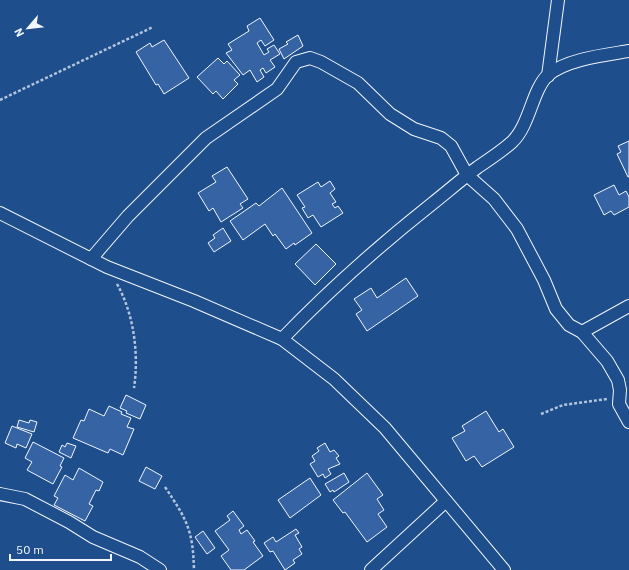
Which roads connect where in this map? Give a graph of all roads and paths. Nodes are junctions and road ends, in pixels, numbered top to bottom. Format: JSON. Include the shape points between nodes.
{"nodes":[{"id":1,"x":558,"y":0,"type":"edge"},
{"id":2,"x":153,"y":27,"type":"dead end"},
{"id":3,"x":629,"y":51,"type":"edge"},
{"id":4,"x":548,"y":76,"type":"junction"},
{"id":5,"x":0,"y":100,"type":"edge"},
{"id":6,"x":467,"y":175,"type":"junction"},
{"id":7,"x":0,"y":213,"type":"edge"},
{"id":8,"x":91,"y":259,"type":"junction"},
{"id":9,"x":108,"y":268,"type":"junction"},
{"id":10,"x":629,"y":306,"type":"edge"},
{"id":11,"x":582,"y":332,"type":"junction"},
{"id":12,"x":282,"y":339,"type":"junction"},
{"id":13,"x":134,"y":388,"type":"dead end"},
{"id":14,"x":620,"y":390,"type":"junction"},
{"id":15,"x":541,"y":414,"type":"dead end"},
{"id":16,"x":629,"y":422,"type":"edge"},
{"id":17,"x":165,"y":487,"type":"dead end"},
{"id":18,"x":0,"y":494,"type":"edge"},
{"id":19,"x":446,"y":501,"type":"junction"},
{"id":20,"x":160,"y":570,"type":"edge"},
{"id":21,"x":194,"y":570,"type":"edge"},
{"id":22,"x":371,"y":570,"type":"edge"},
{"id":23,"x":504,"y":570,"type":"edge"}],
"edges":[{"from":1,"to":4,"type":"street"},
{"from":2,"to":5,"type":"path"},
{"from":3,"to":4,"type":"street","via":[[584,59],[560,68]]},
{"from":4,"to":6,"type":"street","via":[[514,140]]},
{"from":6,"to":8,"type":"street","via":[[455,152],[444,140],[414,129],[390,114],[358,83],[322,62],[306,58],[296,62],[277,89],[206,138],[128,216]]},
{"from":6,"to":11,"type":"street","via":[[494,198],[509,217],[532,256],[556,309],[569,325]]},
{"from":6,"to":12,"type":"street","via":[[362,263]]},
{"from":7,"to":8,"type":"street"},
{"from":8,"to":9,"type":"street"},
{"from":9,"to":12,"type":"street"},
{"from":9,"to":13,"type":"path","via":[[124,296],[129,313],[137,367]]},
{"from":10,"to":11,"type":"street"},
{"from":11,"to":14,"type":"street","via":[[607,361],[618,380]]},
{"from":12,"to":19,"type":"street","via":[[334,379],[385,428]]},
{"from":14,"to":15,"type":"path","via":[[607,399],[563,404]]},
{"from":14,"to":16,"type":"street","via":[[619,404]]},
{"from":17,"to":21,"type":"path","via":[[186,520],[191,533]]},
{"from":18,"to":20,"type":"street","via":[[25,499],[93,537],[140,556]]},
{"from":19,"to":22,"type":"street"},
{"from":19,"to":23,"type":"street"}]}
